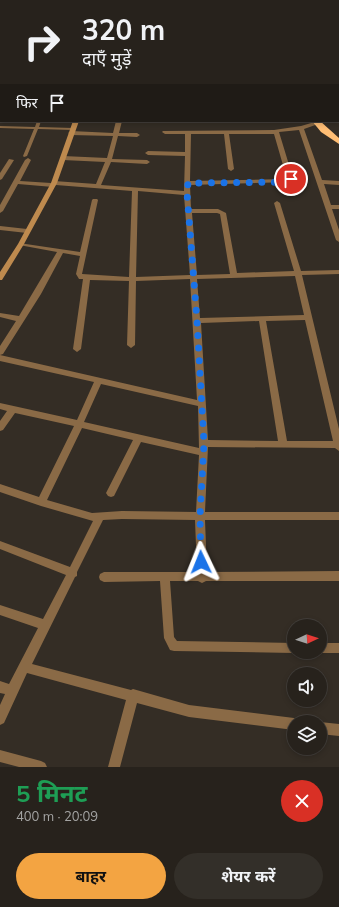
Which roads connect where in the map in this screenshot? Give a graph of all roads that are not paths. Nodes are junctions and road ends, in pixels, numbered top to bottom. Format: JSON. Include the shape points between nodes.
{"nodes":[{"id":1,"x":39,"y":122,"type":"edge"},
{"id":2,"x":76,"y":122,"type":"edge"},
{"id":3,"x":119,"y":122,"type":"edge"},
{"id":4,"x":301,"y":122,"type":"edge"},
{"id":5,"x":319,"y":122,"type":"edge"},
{"id":6,"x":308,"y":126,"type":"junction"},
{"id":7,"x":0,"y":127,"type":"edge"},
{"id":8,"x":36,"y":128,"type":"junction"},
{"id":9,"x":301,"y":128,"type":"junction"},
{"id":10,"x":72,"y":131,"type":"junction"},
{"id":11,"x":165,"y":132,"type":"dead end"},
{"id":12,"x":188,"y":132,"type":"junction"},
{"id":13,"x":226,"y":132,"type":"junction"},
{"id":14,"x":276,"y":132,"type":"junction"},
{"id":15,"x":116,"y":134,"type":"junction"},
{"id":16,"x":136,"y":135,"type":"dead end"},
{"id":17,"x":339,"y":136,"type":"edge"},
{"id":18,"x":339,"y":142,"type":"edge"},
{"id":19,"x":148,"y":153,"type":"dead end"},
{"id":20,"x":188,"y":154,"type":"junction"},
{"id":21,"x":26,"y":158,"type":"joint"},
{"id":22,"x":63,"y":158,"type":"junction"},
{"id":23,"x":11,"y":160,"type":"dead end"},
{"id":24,"x":109,"y":160,"type":"junction"},
{"id":25,"x":148,"y":162,"type":"dead end"},
{"id":26,"x":231,"y":169,"type":"dead end"},
{"id":27,"x":0,"y":178,"type":"edge"},
{"id":28,"x":16,"y":182,"type":"junction"},
{"id":29,"x":320,"y":182,"type":"junction"},
{"id":30,"x":188,"y":183,"type":"junction"},
{"id":31,"x":339,"y":183,"type":"edge"},
{"id":32,"x":54,"y":184,"type":"junction"},
{"id":33,"x":98,"y":186,"type":"junction"},
{"id":34,"x":135,"y":190,"type":"junction"},
{"id":35,"x":187,"y":193,"type":"junction"},
{"id":36,"x":95,"y":200,"type":"dead end"},
{"id":37,"x":277,"y":203,"type":"dead end"},
{"id":38,"x":328,"y":207,"type":"junction"},
{"id":39,"x":339,"y":207,"type":"edge"},
{"id":40,"x":0,"y":211,"type":"edge"},
{"id":41,"x":189,"y":211,"type":"junction"},
{"id":42,"x":0,"y":228,"type":"edge"},
{"id":43,"x":27,"y":231,"type":"junction"},
{"id":44,"x":339,"y":240,"type":"edge"},
{"id":45,"x":21,"y":244,"type":"junction"},
{"id":46,"x":61,"y":252,"type":"junction"},
{"id":47,"x":84,"y":255,"type":"junction"},
{"id":48,"x":339,"y":272,"type":"edge"},
{"id":49,"x":298,"y":273,"type":"junction"},
{"id":50,"x":234,"y":276,"type":"junction"},
{"id":51,"x":194,"y":277,"type":"junction"},
{"id":52,"x":0,"y":278,"type":"edge"},
{"id":53,"x":87,"y":278,"type":"junction"},
{"id":54,"x":134,"y":279,"type":"junction"},
{"id":55,"x":0,"y":315,"type":"edge"},
{"id":56,"x":308,"y":317,"type":"junction"},
{"id":57,"x":21,"y":319,"type":"junction"},
{"id":58,"x":262,"y":319,"type":"junction"},
{"id":59,"x":197,"y":321,"type":"junction"},
{"id":60,"x":130,"y":345,"type":"dead end"},
{"id":61,"x":77,"y":349,"type":"dead end"},
{"id":62,"x":0,"y":352,"type":"edge"},
{"id":63,"x":0,"y":358,"type":"edge"},
{"id":64,"x":98,"y":380,"type":"junction"},
{"id":65,"x":201,"y":404,"type":"junction"},
{"id":66,"x":0,"y":406,"type":"edge"},
{"id":67,"x":12,"y":410,"type":"junction"},
{"id":68,"x":79,"y":425,"type":"junction"},
{"id":69,"x":0,"y":428,"type":"edge"},
{"id":70,"x":138,"y":439,"type":"junction"},
{"id":71,"x":204,"y":443,"type":"junction"},
{"id":72,"x":283,"y":445,"type":"junction"},
{"id":73,"x":339,"y":446,"type":"edge"},
{"id":74,"x":204,"y":453,"type":"junction"},
{"id":75,"x":0,"y":488,"type":"edge"},
{"id":76,"x":112,"y":493,"type":"dead end"},
{"id":77,"x":42,"y":502,"type":"junction"},
{"id":78,"x":200,"y":516,"type":"junction"},
{"id":79,"x":339,"y":516,"type":"edge"},
{"id":80,"x":100,"y":517,"type":"junction"},
{"id":81,"x":0,"y":545,"type":"edge"},
{"id":82,"x":73,"y":573,"type":"junction"},
{"id":83,"x":339,"y":576,"type":"edge"},
{"id":84,"x":104,"y":577,"type":"dead end"},
{"id":85,"x":165,"y":577,"type":"junction"},
{"id":86,"x":202,"y":578,"type":"junction"},
{"id":87,"x":0,"y":610,"type":"edge"},
{"id":88,"x":46,"y":625,"type":"junction"},
{"id":89,"x":287,"y":648,"type":"edge"},
{"id":90,"x":327,"y":648,"type":"edge"},
{"id":91,"x":339,"y":648,"type":"edge"},
{"id":92,"x":24,"y":667,"type":"junction"},
{"id":93,"x":0,"y":687,"type":"edge"},
{"id":94,"x":12,"y":691,"type":"junction"},
{"id":95,"x":133,"y":696,"type":"junction"},
{"id":96,"x":0,"y":719,"type":"edge"},
{"id":97,"x":287,"y":723,"type":"edge"},
{"id":98,"x":327,"y":729,"type":"edge"},
{"id":99,"x":339,"y":730,"type":"edge"},
{"id":100,"x":0,"y":756,"type":"edge"},
{"id":101,"x":41,"y":767,"type":"edge"},
{"id":102,"x":114,"y":767,"type":"edge"}],
"edges":[{"from":1,"to":8,"type":"lane"},
{"from":2,"to":10,"type":"street"},
{"from":3,"to":15,"type":"street"},
{"from":4,"to":6,"type":"street"},
{"from":5,"to":6,"type":"street"},
{"from":5,"to":17,"type":"highway"},
{"from":5,"to":18,"type":"highway","via":[[330,137]]},
{"from":6,"to":9,"type":"street"},
{"from":7,"to":8,"type":"lane"},
{"from":8,"to":10,"type":"lane"},
{"from":8,"to":21,"type":"lane"},
{"from":9,"to":14,"type":"street"},
{"from":9,"to":29,"type":"street"},
{"from":10,"to":15,"type":"street"},
{"from":10,"to":22,"type":"street"},
{"from":11,"to":12,"type":"street"},
{"from":12,"to":13,"type":"street"},
{"from":12,"to":20,"type":"street"},
{"from":13,"to":14,"type":"street"},
{"from":13,"to":26,"type":"street"},
{"from":14,"to":30,"type":"street","via":[[290,181]]},
{"from":15,"to":16,"type":"street"},
{"from":15,"to":24,"type":"street"},
{"from":19,"to":20,"type":"street"},
{"from":20,"to":30,"type":"street"},
{"from":21,"to":28,"type":"street"},
{"from":22,"to":24,"type":"street"},
{"from":22,"to":32,"type":"street"},
{"from":23,"to":27,"type":"street"},
{"from":24,"to":25,"type":"street"},
{"from":24,"to":33,"type":"street"},
{"from":28,"to":32,"type":"street"},
{"from":28,"to":40,"type":"street"},
{"from":29,"to":31,"type":"street"},
{"from":29,"to":38,"type":"street"},
{"from":30,"to":35,"type":"street"},
{"from":32,"to":33,"type":"street"},
{"from":32,"to":43,"type":"street"},
{"from":33,"to":34,"type":"street"},
{"from":34,"to":35,"type":"street"},
{"from":34,"to":54,"type":"street"},
{"from":35,"to":41,"type":"street"},
{"from":36,"to":47,"type":"street"},
{"from":37,"to":49,"type":"street"},
{"from":38,"to":39,"type":"street"},
{"from":38,"to":44,"type":"street"},
{"from":41,"to":50,"type":"street","via":[[223,213]]},
{"from":41,"to":51,"type":"street"},
{"from":42,"to":43,"type":"street"},
{"from":43,"to":45,"type":"street"},
{"from":45,"to":46,"type":"street"},
{"from":45,"to":52,"type":"street"},
{"from":46,"to":47,"type":"street"},
{"from":46,"to":57,"type":"street"},
{"from":47,"to":53,"type":"street","via":[[79,275]]},
{"from":48,"to":49,"type":"street"},
{"from":49,"to":50,"type":"street"},
{"from":49,"to":56,"type":"street"},
{"from":50,"to":51,"type":"street"},
{"from":51,"to":54,"type":"street"},
{"from":51,"to":59,"type":"street"},
{"from":53,"to":54,"type":"street"},
{"from":53,"to":61,"type":"street"},
{"from":54,"to":60,"type":"street"},
{"from":55,"to":57,"type":"street"},
{"from":56,"to":58,"type":"street"},
{"from":56,"to":73,"type":"street"},
{"from":57,"to":62,"type":"street"},
{"from":58,"to":59,"type":"street"},
{"from":58,"to":72,"type":"street"},
{"from":59,"to":65,"type":"street"},
{"from":63,"to":64,"type":"street"},
{"from":64,"to":65,"type":"street"},
{"from":64,"to":68,"type":"street"},
{"from":65,"to":71,"type":"street"},
{"from":66,"to":67,"type":"street"},
{"from":67,"to":68,"type":"street"},
{"from":67,"to":69,"type":"street"},
{"from":68,"to":70,"type":"street"},
{"from":68,"to":77,"type":"street"},
{"from":70,"to":74,"type":"street"},
{"from":70,"to":76,"type":"street"},
{"from":71,"to":72,"type":"street"},
{"from":71,"to":74,"type":"street"},
{"from":72,"to":73,"type":"street"},
{"from":74,"to":78,"type":"street"},
{"from":75,"to":77,"type":"street"},
{"from":77,"to":80,"type":"street","via":[[86,516]]},
{"from":78,"to":79,"type":"street"},
{"from":78,"to":80,"type":"street"},
{"from":78,"to":86,"type":"street"},
{"from":80,"to":82,"type":"street"},
{"from":81,"to":82,"type":"street"},
{"from":82,"to":88,"type":"street"},
{"from":83,"to":86,"type":"street"},
{"from":84,"to":85,"type":"street"},
{"from":85,"to":86,"type":"street"},
{"from":85,"to":89,"type":"street","via":[[169,638],[174,646]]},
{"from":87,"to":88,"type":"street"},
{"from":88,"to":92,"type":"street"},
{"from":90,"to":91,"type":"street"},
{"from":92,"to":94,"type":"street"},
{"from":92,"to":95,"type":"street"},
{"from":93,"to":94,"type":"street"},
{"from":94,"to":96,"type":"street"},
{"from":95,"to":97,"type":"street","via":[[189,711]]},
{"from":95,"to":102,"type":"street"},
{"from":98,"to":99,"type":"street"},
{"from":100,"to":101,"type":"street"}]}
